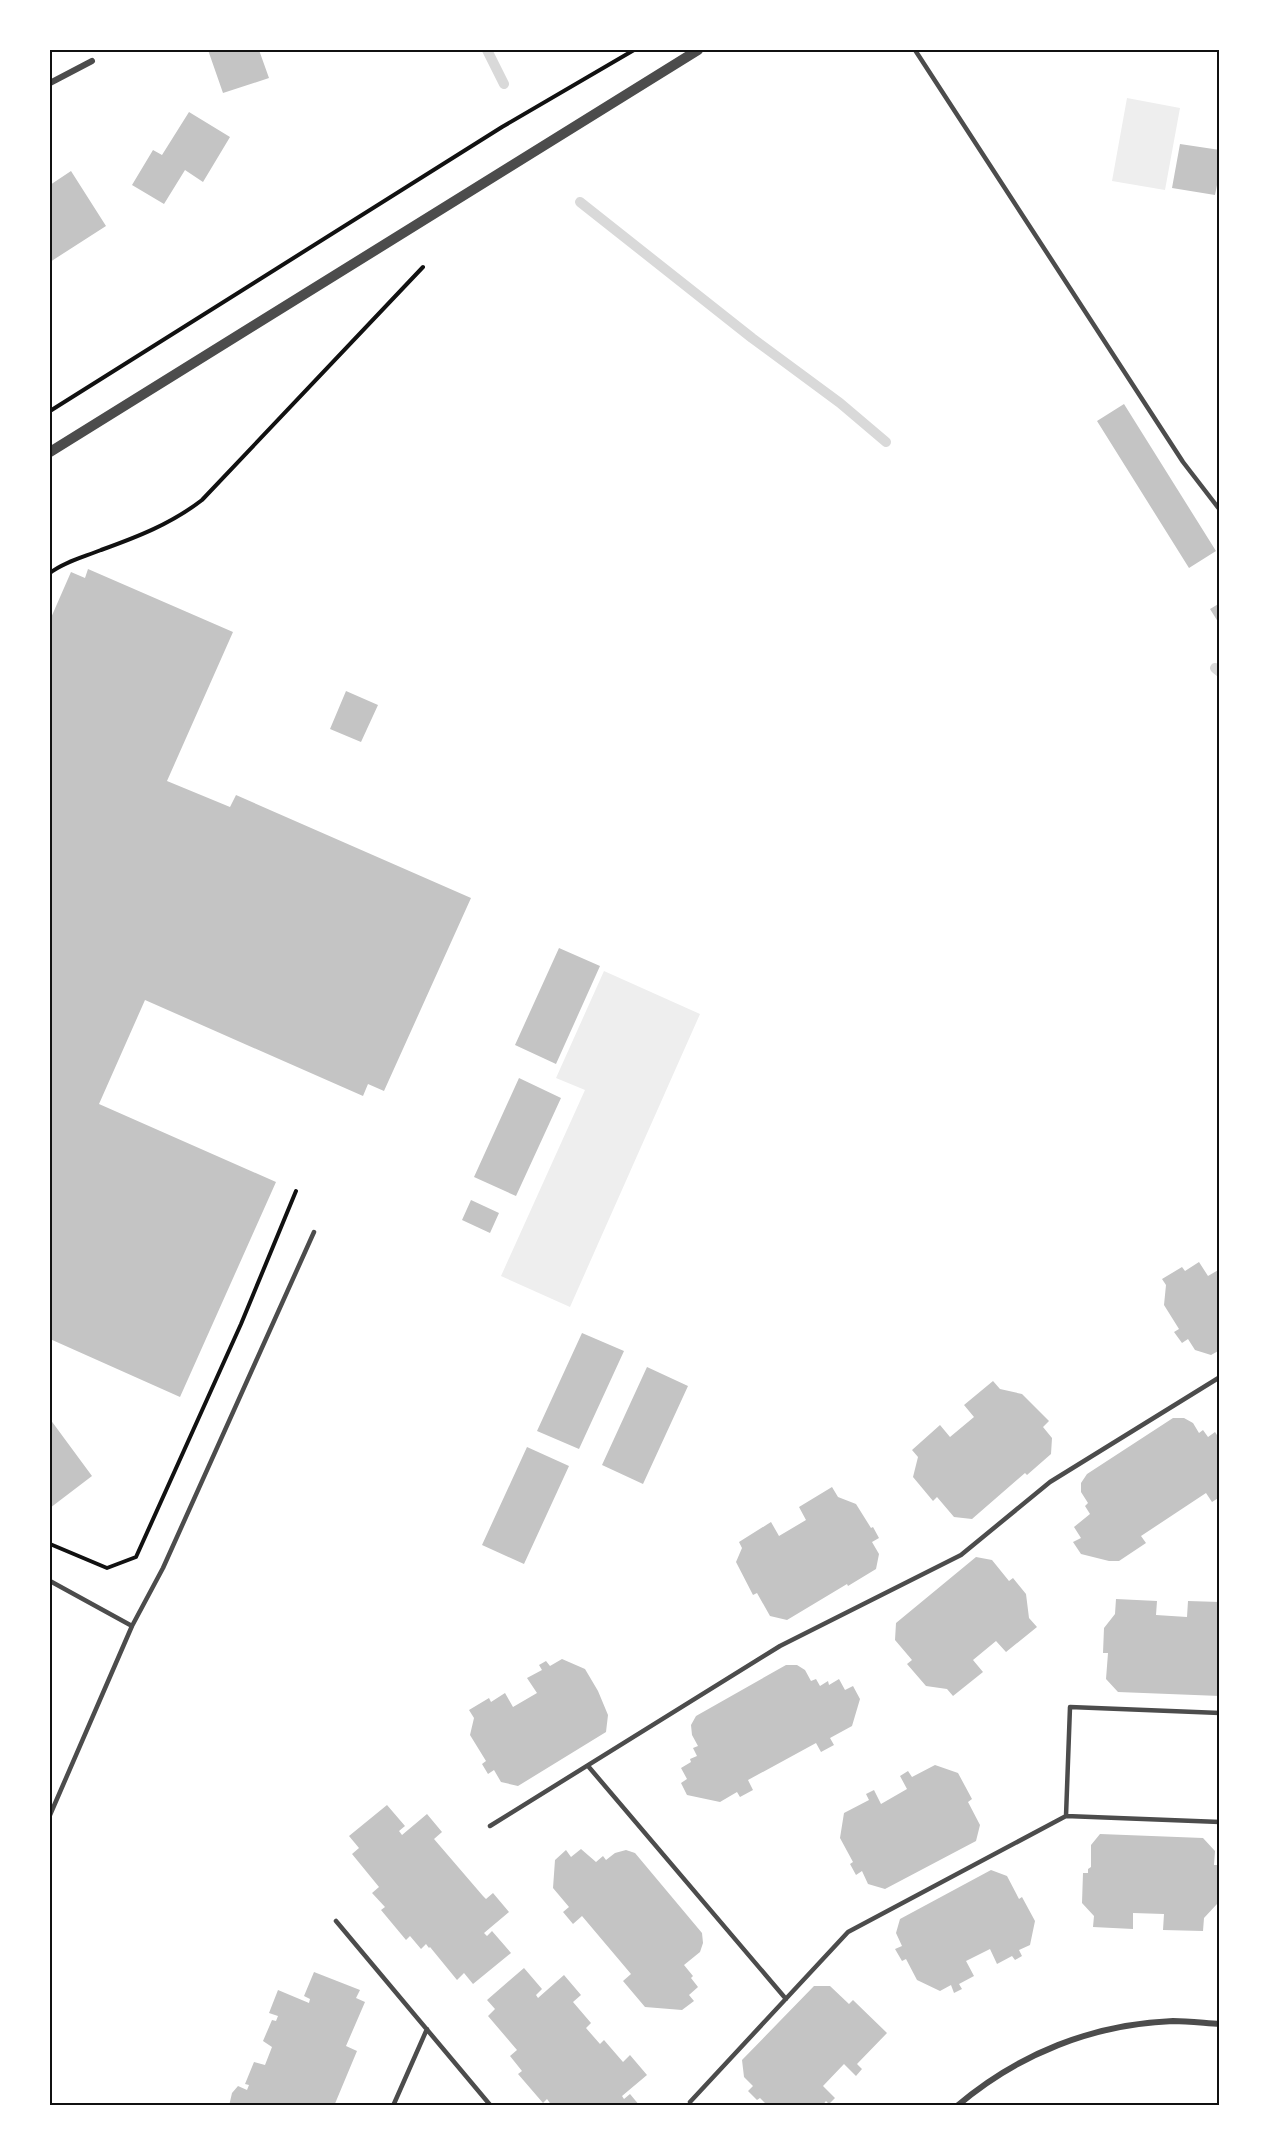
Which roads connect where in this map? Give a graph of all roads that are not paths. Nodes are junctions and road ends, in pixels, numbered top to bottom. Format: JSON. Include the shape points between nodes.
{"nodes":[{"id":1,"x":698,"y":50,"type":"edge"},
{"id":2,"x":915,"y":50,"type":"edge"},
{"id":3,"x":92,"y":61,"type":"dead end"},
{"id":4,"x":50,"y":83,"type":"edge"},
{"id":5,"x":50,"y":452,"type":"edge"},
{"id":6,"x":1220,"y":510,"type":"edge"},
{"id":7,"x":314,"y":1232,"type":"dead end"},
{"id":8,"x":1220,"y":1377,"type":"edge"},
{"id":9,"x":50,"y":1581,"type":"edge"},
{"id":10,"x":132,"y":1626,"type":"junction"},
{"id":11,"x":1220,"y":1713,"type":"edge"},
{"id":12,"x":588,"y":1766,"type":"junction"},
{"id":13,"x":50,"y":1815,"type":"edge"},
{"id":14,"x":1066,"y":1816,"type":"junction"},
{"id":15,"x":1220,"y":1822,"type":"edge"},
{"id":16,"x":490,"y":1826,"type":"dead end"},
{"id":17,"x":336,"y":1921,"type":"dead end"},
{"id":18,"x":786,"y":1999,"type":"junction"},
{"id":19,"x":1220,"y":2024,"type":"edge"},
{"id":20,"x":427,"y":2029,"type":"junction"},
{"id":21,"x":690,"y":2102,"type":"dead end"},
{"id":22,"x":393,"y":2106,"type":"edge"},
{"id":23,"x":491,"y":2106,"type":"edge"},
{"id":24,"x":957,"y":2106,"type":"edge"}],
"edges":[{"from":1,"to":5,"type":"street"},
{"from":2,"to":6,"type":"lane","via":[[1177,452]]},
{"from":3,"to":4,"type":"street"},
{"from":7,"to":10,"type":"lane","via":[[163,1568]]},
{"from":8,"to":12,"type":"lane","via":[[1050,1482],[961,1555],[780,1646]]},
{"from":9,"to":10,"type":"lane"},
{"from":10,"to":13,"type":"lane"},
{"from":11,"to":14,"type":"lane","via":[[1070,1707]]},
{"from":12,"to":16,"type":"lane"},
{"from":12,"to":18,"type":"lane"},
{"from":14,"to":15,"type":"lane"},
{"from":14,"to":18,"type":"lane","via":[[848,1932]]},
{"from":17,"to":20,"type":"lane"},
{"from":18,"to":21,"type":"lane"},
{"from":19,"to":24,"type":"street","via":[[1174,2021],[1121,2026],[1069,2040],[1021,2061]]},
{"from":20,"to":22,"type":"lane"},
{"from":20,"to":23,"type":"lane"}]}
